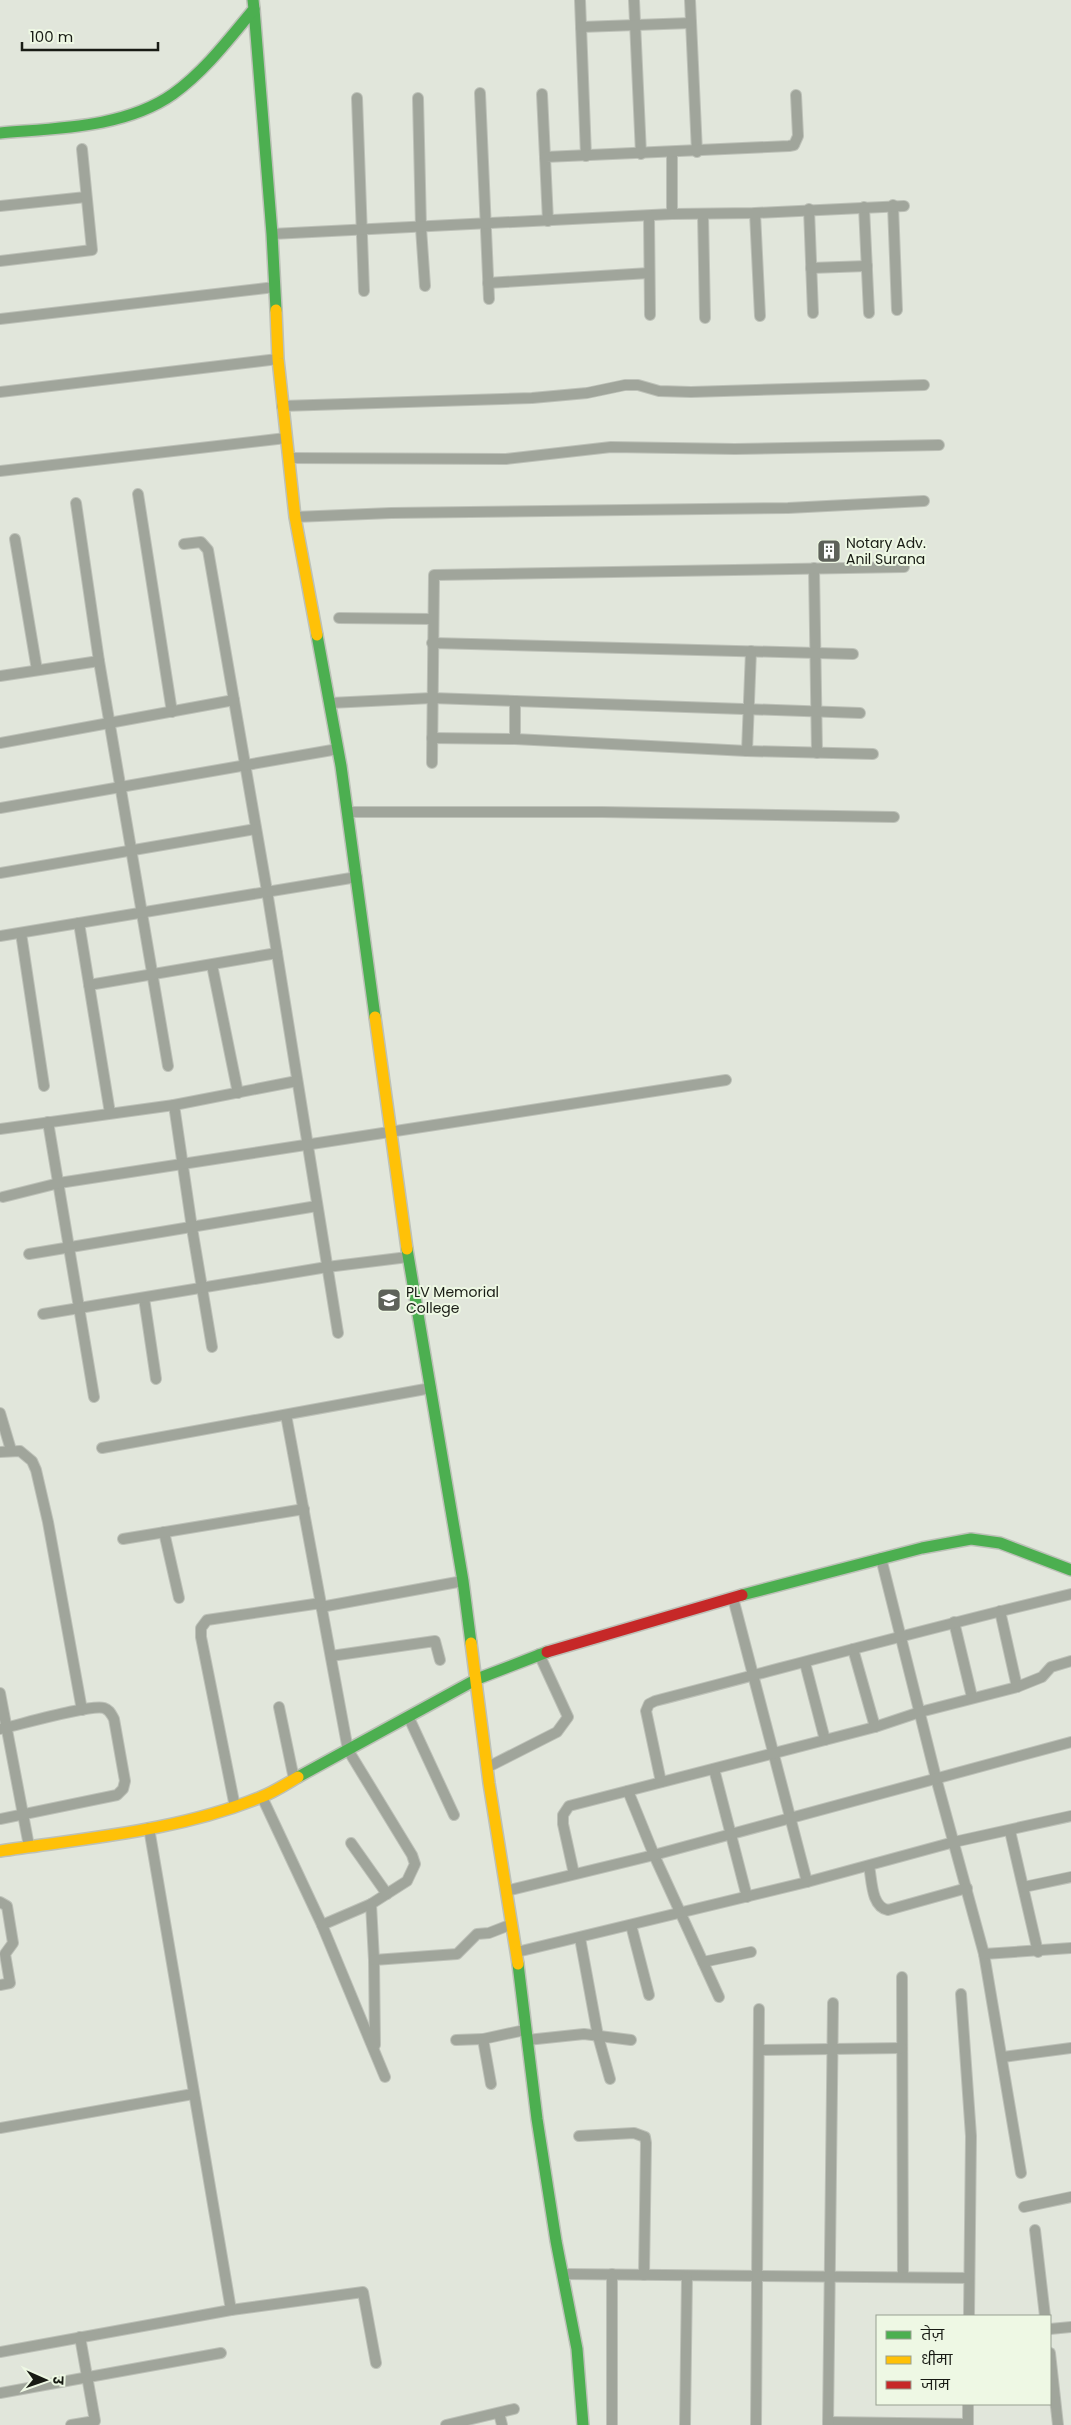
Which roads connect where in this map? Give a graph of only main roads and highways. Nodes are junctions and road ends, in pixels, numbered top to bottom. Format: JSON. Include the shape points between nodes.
{"nodes":[{"id":1,"x":254,"y":4,"type":"edge"},
{"id":2,"x":0,"y":133,"type":"edge"},
{"id":3,"x":1071,"y":1570,"type":"edge"},
{"id":4,"x":477,"y":1679,"type":"junction"},
{"id":5,"x":0,"y":1851,"type":"edge"},
{"id":6,"x":584,"y":2425,"type":"edge"}],
"edges":[{"from":1,"to":2,"type":"main road","via":[[200,70],[156,104],[93,122]]},
{"from":1,"to":4,"type":"main road","via":[[278,359],[295,517],[348,812],[408,1257]]},
{"from":3,"to":4,"type":"main road","via":[[986,1540],[972,1539],[922,1548],[539,1654]]},
{"from":4,"to":5,"type":"main road","via":[[262,1797],[216,1814]]},
{"from":4,"to":6,"type":"main road","via":[[517,1952],[537,2119],[577,2349]]}]}
